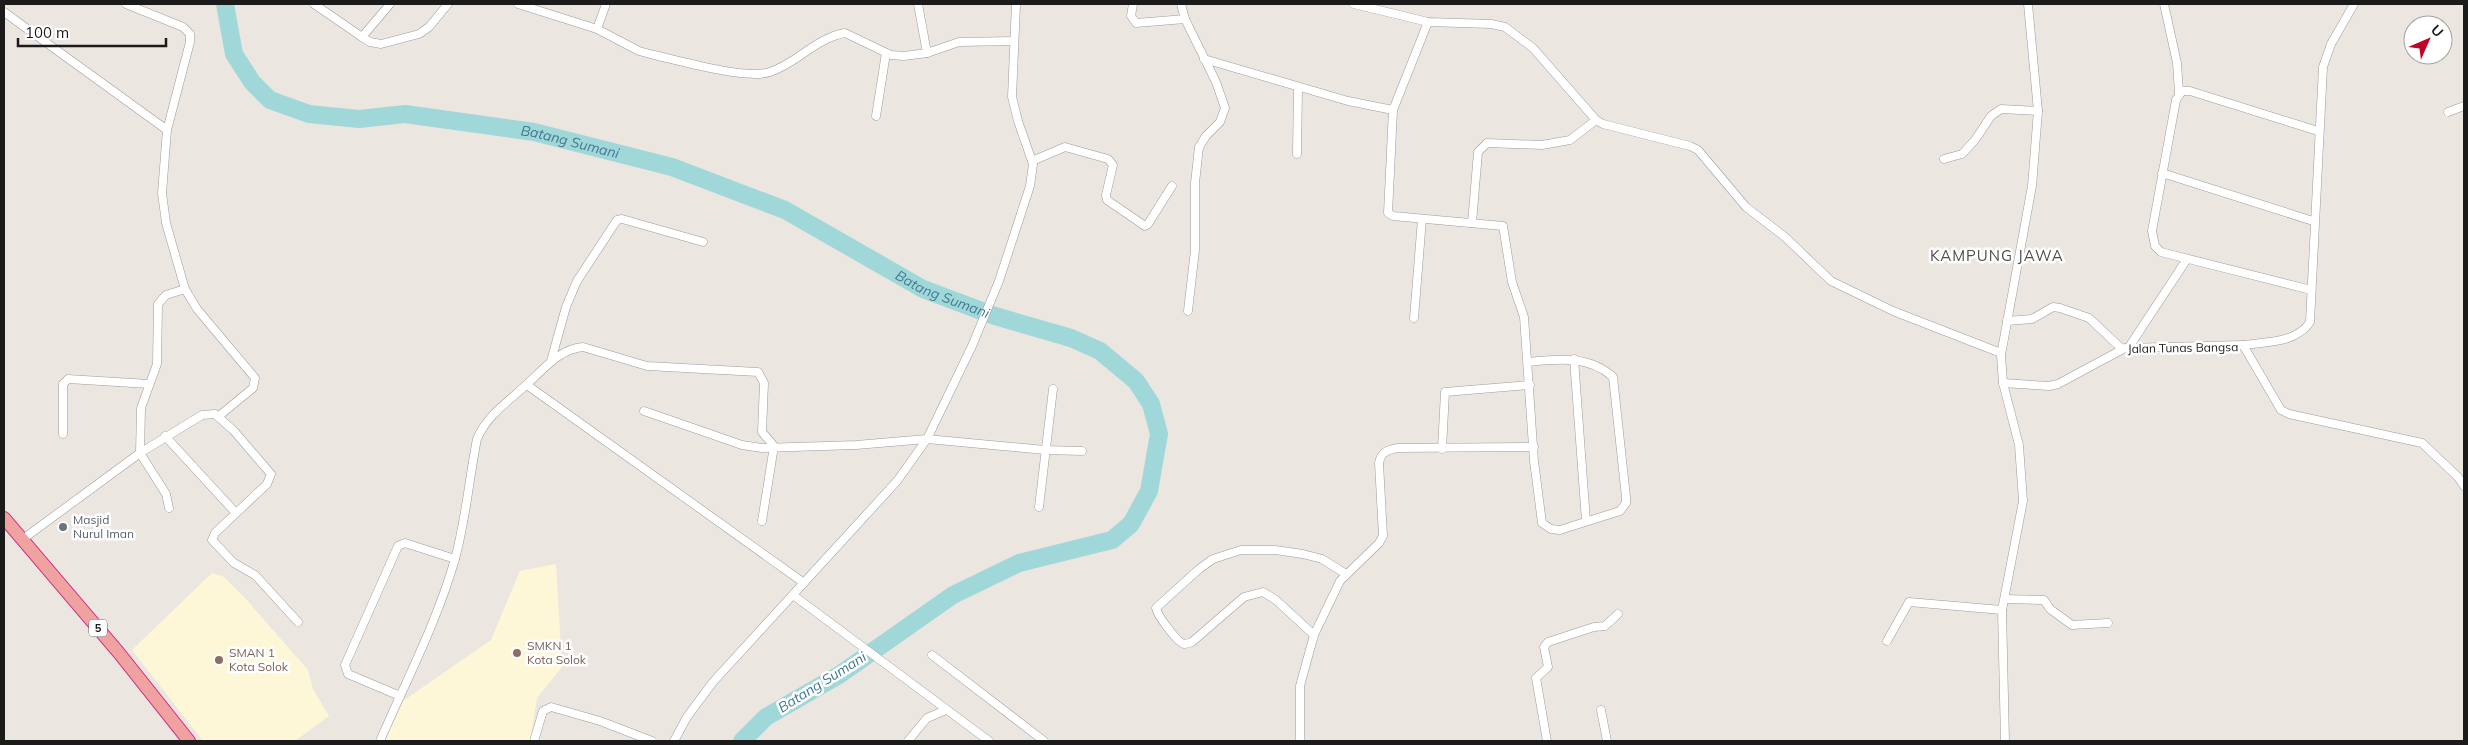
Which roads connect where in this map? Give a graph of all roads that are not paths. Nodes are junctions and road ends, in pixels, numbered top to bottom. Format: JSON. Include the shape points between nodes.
{"nodes":[{"id":1,"x":126,"y":4,"type":"edge"},
{"id":2,"x":314,"y":4,"type":"edge"},
{"id":3,"x":390,"y":4,"type":"edge"},
{"id":4,"x":448,"y":4,"type":"edge"},
{"id":5,"x":518,"y":4,"type":"edge"},
{"id":6,"x":548,"y":4,"type":"edge"},
{"id":7,"x":606,"y":4,"type":"edge"},
{"id":8,"x":918,"y":4,"type":"edge"},
{"id":9,"x":1016,"y":4,"type":"edge"},
{"id":10,"x":1133,"y":4,"type":"edge"},
{"id":11,"x":1181,"y":4,"type":"edge"},
{"id":12,"x":1354,"y":4,"type":"edge"},
{"id":13,"x":2028,"y":4,"type":"edge"},
{"id":14,"x":2164,"y":4,"type":"edge"},
{"id":15,"x":2354,"y":4,"type":"edge"},
{"id":16,"x":4,"y":12,"type":"edge"},
{"id":17,"x":545,"y":12,"type":"junction"},
{"id":18,"x":1185,"y":19,"type":"junction"},
{"id":19,"x":1428,"y":22,"type":"junction"},
{"id":20,"x":597,"y":29,"type":"junction"},
{"id":21,"x":362,"y":37,"type":"junction"},
{"id":22,"x":1014,"y":40,"type":"junction"},
{"id":23,"x":886,"y":53,"type":"junction"},
{"id":24,"x":927,"y":53,"type":"junction"},
{"id":25,"x":1204,"y":59,"type":"junction"},
{"id":26,"x":1298,"y":87,"type":"junction"},
{"id":27,"x":2179,"y":93,"type":"junction"},
{"id":28,"x":2464,"y":106,"type":"edge"},
{"id":29,"x":1393,"y":110,"type":"junction"},
{"id":30,"x":2038,"y":111,"type":"junction"},
{"id":31,"x":2448,"y":112,"type":"dead end"},
{"id":32,"x":876,"y":116,"type":"dead end"},
{"id":33,"x":1596,"y":120,"type":"junction"},
{"id":34,"x":167,"y":130,"type":"junction"},
{"id":35,"x":2318,"y":130,"type":"junction"},
{"id":36,"x":1298,"y":154,"type":"dead end"},
{"id":37,"x":1944,"y":159,"type":"dead end"},
{"id":38,"x":1032,"y":162,"type":"junction"},
{"id":39,"x":2162,"y":173,"type":"junction"},
{"id":40,"x":1172,"y":186,"type":"dead end"},
{"id":41,"x":1422,"y":219,"type":"junction"},
{"id":42,"x":2314,"y":221,"type":"junction"},
{"id":43,"x":1472,"y":223,"type":"junction"},
{"id":44,"x":703,"y":242,"type":"dead end"},
{"id":45,"x":2187,"y":259,"type":"junction"},
{"id":46,"x":185,"y":289,"type":"junction"},
{"id":47,"x":2311,"y":290,"type":"junction"},
{"id":48,"x":1188,"y":311,"type":"dead end"},
{"id":49,"x":1414,"y":318,"type":"dead end"},
{"id":50,"x":2007,"y":322,"type":"junction"},
{"id":51,"x":2243,"y":346,"type":"junction"},
{"id":52,"x":2126,"y":348,"type":"junction"},
{"id":53,"x":2002,"y":353,"type":"junction"},
{"id":54,"x":1574,"y":359,"type":"junction"},
{"id":55,"x":551,"y":361,"type":"junction"},
{"id":56,"x":1528,"y":362,"type":"junction"},
{"id":57,"x":2003,"y":383,"type":"junction"},
{"id":58,"x":149,"y":384,"type":"junction"},
{"id":59,"x":527,"y":385,"type":"junction"},
{"id":60,"x":1530,"y":385,"type":"junction"},
{"id":61,"x":1053,"y":390,"type":"dead end"},
{"id":62,"x":644,"y":411,"type":"dead end"},
{"id":63,"x":219,"y":416,"type":"junction"},
{"id":64,"x":63,"y":434,"type":"dead end"},
{"id":65,"x":165,"y":436,"type":"junction"},
{"id":66,"x":927,"y":438,"type":"junction"},
{"id":67,"x":774,"y":446,"type":"junction"},
{"id":68,"x":1534,"y":447,"type":"junction"},
{"id":69,"x":1442,"y":449,"type":"junction"},
{"id":70,"x":1045,"y":450,"type":"junction"},
{"id":71,"x":1082,"y":451,"type":"dead end"},
{"id":72,"x":140,"y":453,"type":"junction"},
{"id":73,"x":2464,"y":486,"type":"edge"},
{"id":74,"x":1039,"y":507,"type":"dead end"},
{"id":75,"x":169,"y":508,"type":"dead end"},
{"id":76,"x":236,"y":512,"type":"junction"},
{"id":77,"x":4,"y":518,"type":"edge"},
{"id":78,"x":762,"y":520,"type":"dead end"},
{"id":79,"x":1586,"y":521,"type":"junction"},
{"id":80,"x":23,"y":539,"type":"junction"},
{"id":81,"x":455,"y":559,"type":"junction"},
{"id":82,"x":1346,"y":574,"type":"junction"},
{"id":83,"x":804,"y":583,"type":"junction"},
{"id":84,"x":793,"y":595,"type":"junction"},
{"id":85,"x":2005,"y":599,"type":"junction"},
{"id":86,"x":2002,"y":610,"type":"junction"},
{"id":87,"x":1618,"y":614,"type":"dead end"},
{"id":88,"x":298,"y":622,"type":"dead end"},
{"id":89,"x":2108,"y":623,"type":"dead end"},
{"id":90,"x":1314,"y":635,"type":"junction"},
{"id":91,"x":1887,"y":641,"type":"dead end"},
{"id":92,"x":932,"y":655,"type":"dead end"},
{"id":93,"x":400,"y":696,"type":"junction"},
{"id":94,"x":946,"y":710,"type":"junction"},
{"id":95,"x":1601,"y":710,"type":"dead end"},
{"id":96,"x":189,"y":741,"type":"edge"},
{"id":97,"x":380,"y":741,"type":"edge"},
{"id":98,"x":534,"y":741,"type":"edge"},
{"id":99,"x":652,"y":741,"type":"edge"},
{"id":100,"x":674,"y":741,"type":"edge"},
{"id":101,"x":908,"y":741,"type":"edge"},
{"id":102,"x":989,"y":741,"type":"edge"},
{"id":103,"x":1044,"y":741,"type":"edge"},
{"id":104,"x":1300,"y":741,"type":"edge"},
{"id":105,"x":1547,"y":741,"type":"edge"},
{"id":106,"x":1607,"y":741,"type":"edge"},
{"id":107,"x":2005,"y":741,"type":"edge"}],
"edges":[{"from":1,"to":34,"type":"street","via":[[183,26],[190,34],[187,60]]},
{"from":2,"to":21,"type":"street"},
{"from":3,"to":21,"type":"street"},
{"from":4,"to":21,"type":"street","via":[[419,34],[382,44]]},
{"from":5,"to":17,"type":"street"},
{"from":6,"to":17,"type":"street"},
{"from":7,"to":20,"type":"street"},
{"from":8,"to":24,"type":"street"},
{"from":9,"to":22,"type":"street"},
{"from":10,"to":18,"type":"street","via":[[1131,16],[1136,23]]},
{"from":11,"to":18,"type":"street"},
{"from":12,"to":19,"type":"street"},
{"from":13,"to":30,"type":"street"},
{"from":14,"to":27,"type":"street","via":[[2178,63]]},
{"from":15,"to":35,"type":"street","via":[[2326,55]]},
{"from":16,"to":34,"type":"street"},
{"from":17,"to":20,"type":"street"},
{"from":18,"to":25,"type":"street"},
{"from":19,"to":29,"type":"street"},
{"from":19,"to":33,"type":"street","via":[[1491,24],[1513,32],[1533,48]]},
{"from":20,"to":23,"type":"street","via":[[654,56],[745,73],[771,72],[826,39],[844,33]]},
{"from":22,"to":24,"type":"street","via":[[959,42]]},
{"from":22,"to":38,"type":"street","via":[[1012,97]]},
{"from":23,"to":24,"type":"street","via":[[912,57]]},
{"from":23,"to":32,"type":"street"},
{"from":25,"to":26,"type":"street"},
{"from":25,"to":48,"type":"street","via":[[1225,108],[1220,122],[1199,147]]},
{"from":26,"to":29,"type":"street"},
{"from":26,"to":36,"type":"street"},
{"from":27,"to":35,"type":"street","via":[[2190,91]]},
{"from":27,"to":39,"type":"street"},
{"from":28,"to":31,"type":"street"},
{"from":29,"to":41,"type":"street","via":[[1387,210],[1389,215]]},
{"from":30,"to":37,"type":"street","via":[[2001,109],[1991,116],[1962,154]]},
{"from":30,"to":50,"type":"street","via":[[2032,186]]},
{"from":33,"to":43,"type":"street","via":[[1570,140],[1542,145],[1487,143],[1483,146],[1478,152]]},
{"from":33,"to":53,"type":"street","via":[[1694,148],[1746,207],[1785,237],[1831,281],[1893,312]]},
{"from":34,"to":46,"type":"street","via":[[163,183],[165,216]]},
{"from":35,"to":42,"type":"street"},
{"from":38,"to":40,"type":"street","via":[[1065,147],[1108,159],[1113,165],[1107,200],[1144,226]]},
{"from":38,"to":66,"type":"street","via":[[1030,186],[999,282]]},
{"from":39,"to":42,"type":"street"},
{"from":39,"to":45,"type":"street","via":[[2153,242],[2161,252]]},
{"from":41,"to":43,"type":"street"},
{"from":41,"to":49,"type":"street"},
{"from":42,"to":47,"type":"street"},
{"from":43,"to":56,"type":"street","via":[[1503,226],[1512,282],[1524,317]]},
{"from":44,"to":55,"type":"street","via":[[617,220],[578,281],[566,307]]},
{"from":45,"to":47,"type":"street"},
{"from":45,"to":52,"type":"street"},
{"from":46,"to":58,"type":"street","via":[[166,295],[158,304],[157,364]]},
{"from":46,"to":63,"type":"street","via":[[255,378],[253,388]]},
{"from":47,"to":51,"type":"street","via":[[2310,322],[2303,331],[2290,337]]},
{"from":50,"to":52,"type":"street","via":[[2032,319],[2053,307],[2060,308],[2089,318]]},
{"from":50,"to":53,"type":"street"},
{"from":51,"to":52,"type":"street","name":"Jalan Tunas Bangsa"},
{"from":51,"to":73,"type":"street","name":"Jalan Tunas Bangsa","via":[[2281,410],[2422,443]]},
{"from":52,"to":57,"type":"street","name":"Jalan Tunas Bangsa","via":[[2058,384]]},
{"from":53,"to":57,"type":"street"},
{"from":54,"to":56,"type":"street"},
{"from":54,"to":79,"type":"street"},
{"from":54,"to":79,"type":"street","via":[[1613,377],[1626,497],[1620,511]]},
{"from":55,"to":59,"type":"street"},
{"from":55,"to":67,"type":"street","via":[[574,348],[583,347],[647,366],[754,370],[762,376],[764,383],[762,432]]},
{"from":56,"to":60,"type":"street"},
{"from":57,"to":85,"type":"street","via":[[2019,445],[2023,501]]},
{"from":58,"to":64,"type":"street","via":[[68,379],[63,384]]},
{"from":58,"to":72,"type":"street","via":[[141,408]]},
{"from":59,"to":81,"type":"street","via":[[492,414],[481,429]]},
{"from":59,"to":83,"type":"street"},
{"from":60,"to":68,"type":"street"},
{"from":60,"to":69,"type":"street","via":[[1445,392]]},
{"from":61,"to":70,"type":"street"},
{"from":62,"to":67,"type":"street","via":[[742,445]]},
{"from":63,"to":65,"type":"street","via":[[207,413]]},
{"from":63,"to":76,"type":"street","via":[[271,474],[267,484]]},
{"from":65,"to":72,"type":"street"},
{"from":65,"to":76,"type":"street"},
{"from":66,"to":67,"type":"street","via":[[848,445]]},
{"from":66,"to":70,"type":"street"},
{"from":66,"to":83,"type":"street","via":[[897,481]]},
{"from":67,"to":78,"type":"street"},
{"from":68,"to":69,"type":"street"},
{"from":68,"to":79,"type":"street","via":[[1542,523],[1560,530]]},
{"from":69,"to":82,"type":"street","via":[[1398,448],[1382,454],[1379,463],[1383,536],[1380,543]]},
{"from":70,"to":71,"type":"street"},
{"from":70,"to":74,"type":"street"},
{"from":72,"to":75,"type":"street","via":[[166,494]]},
{"from":72,"to":80,"type":"street"},
{"from":76,"to":88,"type":"street","via":[[212,540],[234,563],[251,571]]},
{"from":77,"to":80,"type":"highway","number":"5"},
{"from":80,"to":96,"type":"highway","number":"5"},
{"from":81,"to":93,"type":"street","via":[[436,616]]},
{"from":81,"to":93,"type":"street","via":[[404,543],[398,546],[345,665],[348,674]]},
{"from":82,"to":90,"type":"street"},
{"from":82,"to":90,"type":"street","via":[[1322,560],[1303,554],[1241,550],[1213,559],[1156,608],[1158,615],[1186,644],[1244,597],[1263,592]]},
{"from":83,"to":84,"type":"street"},
{"from":84,"to":94,"type":"street"},
{"from":84,"to":100,"type":"street","via":[[713,682],[686,716]]},
{"from":85,"to":86,"type":"street"},
{"from":85,"to":89,"type":"street","via":[[2044,600],[2050,609],[2072,626]]},
{"from":86,"to":91,"type":"street","via":[[1909,602]]},
{"from":86,"to":107,"type":"street"},
{"from":87,"to":105,"type":"street","via":[[1605,626],[1545,645],[1548,667],[1536,678]]},
{"from":90,"to":104,"type":"street","via":[[1300,686]]},
{"from":92,"to":103,"type":"street"},
{"from":93,"to":97,"type":"street"},
{"from":94,"to":101,"type":"street","via":[[927,718]]},
{"from":94,"to":102,"type":"street"},
{"from":95,"to":106,"type":"street"},
{"from":98,"to":99,"type":"street","via":[[543,711],[551,707]]}]}
